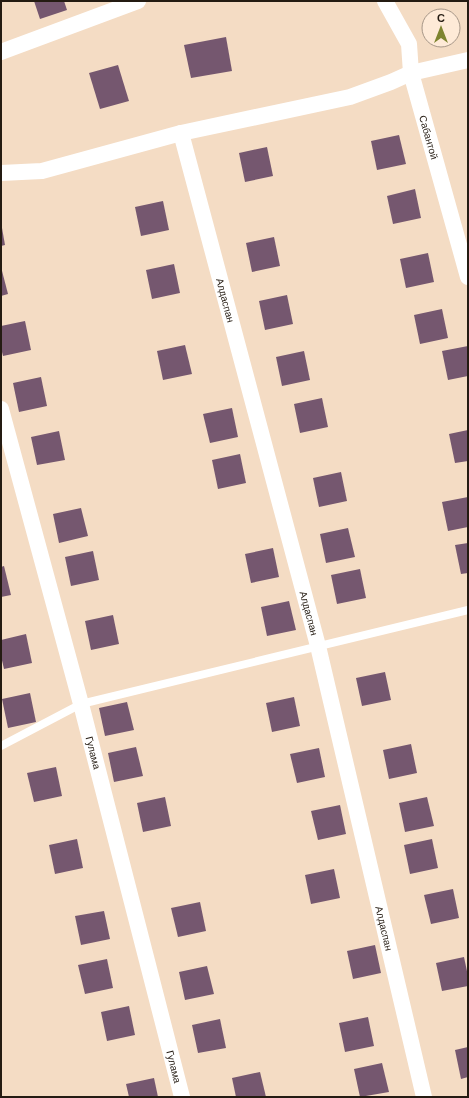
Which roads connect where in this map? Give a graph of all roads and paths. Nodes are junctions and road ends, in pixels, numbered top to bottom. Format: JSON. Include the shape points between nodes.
{"nodes":[{"id":1,"x":138,"y":1,"type":"edge"},
{"id":2,"x":385,"y":1,"type":"edge"},
{"id":3,"x":1,"y":52,"type":"edge"},
{"id":4,"x":468,"y":60,"type":"edge"},
{"id":5,"x":411,"y":73,"type":"junction"},
{"id":6,"x":182,"y":133,"type":"junction"},
{"id":7,"x":1,"y":173,"type":"edge"},
{"id":8,"x":468,"y":277,"type":"edge"},
{"id":9,"x":1,"y":409,"type":"edge"},
{"id":10,"x":468,"y":610,"type":"edge"},
{"id":11,"x":318,"y":646,"type":"junction"},
{"id":12,"x":81,"y":704,"type":"junction"},
{"id":13,"x":1,"y":746,"type":"edge"},
{"id":14,"x":182,"y":1097,"type":"edge"},
{"id":15,"x":424,"y":1097,"type":"edge"}],
"edges":[{"from":1,"to":3,"type":"street"},
{"from":2,"to":5,"type":"street","name":"Сабантой","via":[[409,44]]},
{"from":4,"to":5,"type":"street"},
{"from":5,"to":6,"type":"street","via":[[350,97]]},
{"from":5,"to":8,"type":"street","name":"Сабантой"},
{"from":6,"to":7,"type":"street","via":[[42,171]]},
{"from":6,"to":11,"type":"street","name":"Алдаспан"},
{"from":9,"to":12,"type":"street","name":"Гулама"},
{"from":10,"to":11,"type":"lane"},
{"from":11,"to":12,"type":"lane"},
{"from":11,"to":15,"type":"street","name":"Алдаспан"},
{"from":12,"to":13,"type":"lane"},
{"from":12,"to":14,"type":"street","name":"Гулама"}]}
